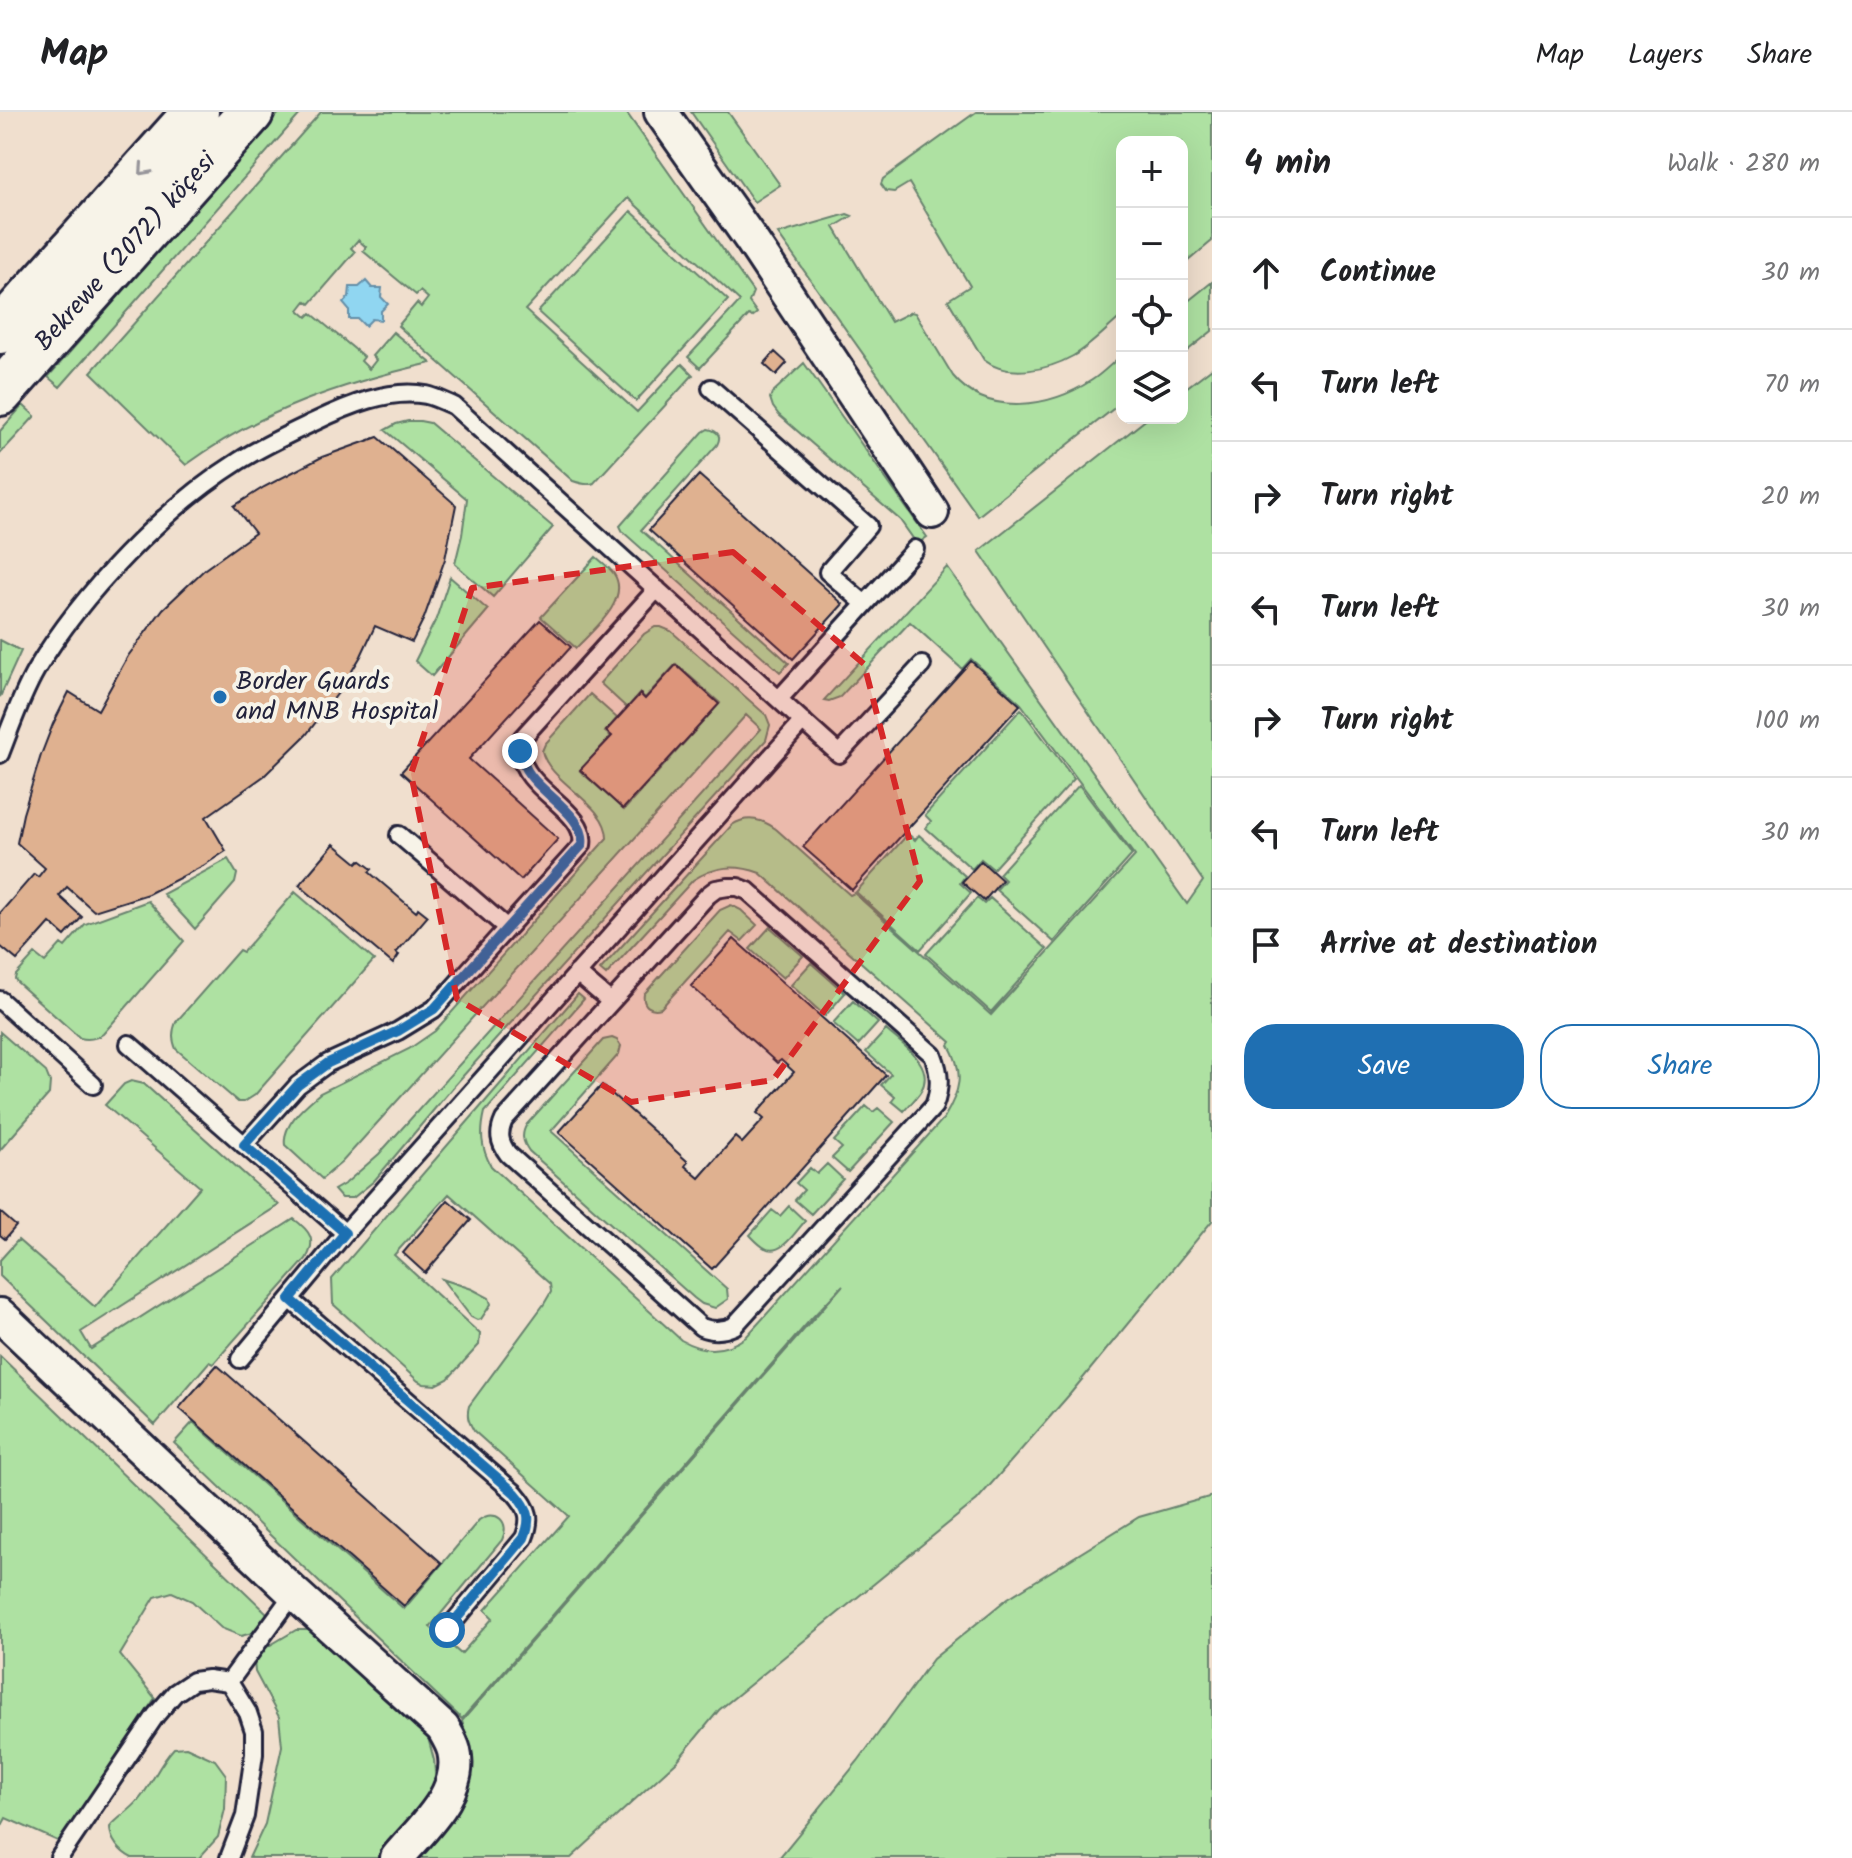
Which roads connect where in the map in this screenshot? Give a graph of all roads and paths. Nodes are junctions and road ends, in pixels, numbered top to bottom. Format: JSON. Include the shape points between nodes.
{"nodes":[{"id":1,"x":196,"y":112,"type":"edge"},
{"id":2,"x":251,"y":112,"type":"edge"},
{"id":3,"x":661,"y":112,"type":"edge"},
{"id":4,"x":0,"y":331,"type":"edge"},
{"id":5,"x":711,"y":388,"type":"dead end"},
{"id":6,"x":0,"y":393,"type":"edge"},
{"id":7,"x":932,"y":512,"type":"dead end"},
{"id":8,"x":915,"y":549,"type":"dead end"},
{"id":9,"x":657,"y":589,"type":"junction"},
{"id":10,"x":865,"y":604,"type":"junction"},
{"id":11,"x":922,"y":665,"type":"dead end"},
{"id":12,"x":779,"y":699,"type":"junction"},
{"id":13,"x":803,"y":721,"type":"junction"},
{"id":14,"x":0,"y":754,"type":"edge"},
{"id":15,"x":399,"y":835,"type":"dead end"},
{"id":16,"x":507,"y":928,"type":"junction"},
{"id":17,"x":577,"y":973,"type":"junction"},
{"id":18,"x":0,"y":1000,"type":"edge"},
{"id":19,"x":611,"y":1002,"type":"junction"},
{"id":20,"x":129,"y":1044,"type":"dead end"},
{"id":21,"x":93,"y":1085,"type":"dead end"},
{"id":22,"x":244,"y":1145,"type":"junction"},
{"id":23,"x":345,"y":1233,"type":"junction"},
{"id":24,"x":290,"y":1299,"type":"junction"},
{"id":25,"x":0,"y":1315,"type":"edge"},
{"id":26,"x":240,"y":1359,"type":"dead end"},
{"id":27,"x":294,"y":1593,"type":"junction"},
{"id":28,"x":447,"y":1630,"type":"dead end"},
{"id":29,"x":229,"y":1682,"type":"junction"},
{"id":30,"x":59,"y":1858,"type":"edge"},
{"id":31,"x":229,"y":1858,"type":"edge"},
{"id":32,"x":397,"y":1858,"type":"edge"}],
"edges":[{"from":1,"to":4,"type":"main road","name":"Bekrewe (2072) köçesi","one_way":true},
{"from":2,"to":6,"type":"main road","name":"Bekrewe (2072) köçesi"},
{"from":3,"to":7,"type":"street"},
{"from":5,"to":10,"type":"lane","via":[[868,526],[828,572]]},
{"from":8,"to":10,"type":"lane"},
{"from":9,"to":12,"type":"lane"},
{"from":9,"to":14,"type":"lane","via":[[454,406],[427,395],[376,398],[288,434],[182,502],[121,560],[72,619],[36,671]]},
{"from":9,"to":16,"type":"lane","via":[[522,738],[520,751],[531,778],[584,835],[582,845]]},
{"from":10,"to":12,"type":"lane"},
{"from":11,"to":13,"type":"lane","via":[[839,754]]},
{"from":12,"to":13,"type":"lane"},
{"from":13,"to":17,"type":"lane"},
{"from":15,"to":16,"type":"lane"},
{"from":16,"to":22,"type":"lane","via":[[434,1009],[328,1063],[298,1085]]},
{"from":17,"to":19,"type":"lane"},
{"from":17,"to":23,"type":"lane"},
{"from":18,"to":21,"type":"lane"},
{"from":19,"to":19,"type":"lane","via":[[708,895],[738,887],[933,1055],[938,1067],[934,1106],[726,1330],[701,1327],[502,1146],[504,1120]]},
{"from":20,"to":22,"type":"lane"},
{"from":22,"to":23,"type":"lane"},
{"from":23,"to":24,"type":"lane"},
{"from":24,"to":26,"type":"lane"},
{"from":24,"to":28,"type":"lane","via":[[525,1504],[529,1516],[524,1538]]},
{"from":25,"to":27,"type":"street"},
{"from":27,"to":29,"type":"lane"},
{"from":27,"to":32,"type":"street","via":[[443,1728],[454,1751],[455,1779],[447,1798]]},
{"from":29,"to":30,"type":"lane","via":[[193,1681],[175,1693]]},
{"from":29,"to":31,"type":"lane","via":[[248,1713],[254,1754],[245,1816]]}]}
